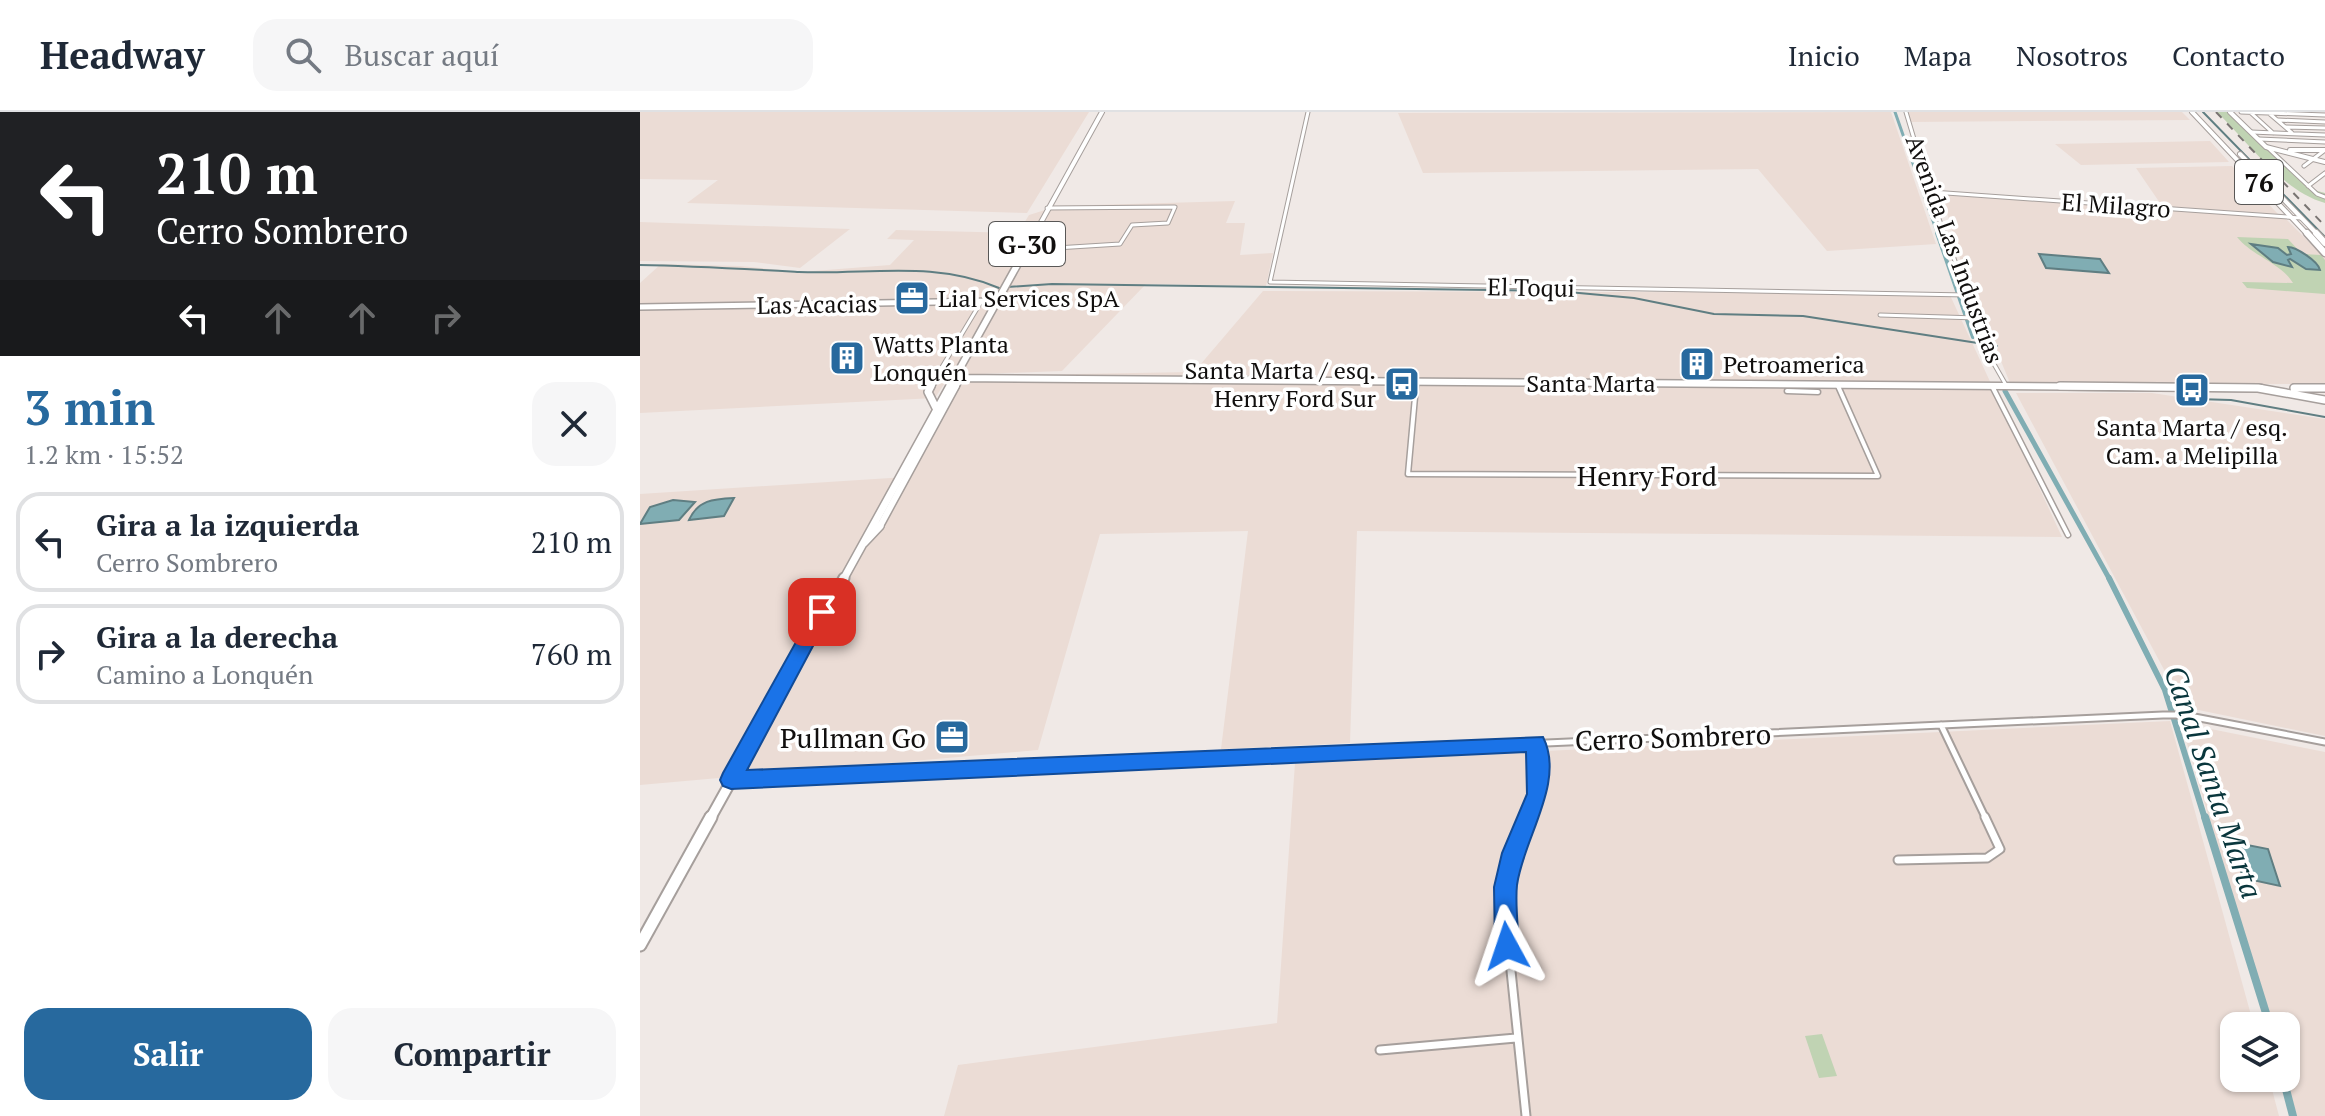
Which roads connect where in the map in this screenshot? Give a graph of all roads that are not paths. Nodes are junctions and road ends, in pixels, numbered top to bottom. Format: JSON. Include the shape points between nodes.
{"nodes":[{"id":1,"x":1102,"y":112,"type":"edge"},
{"id":2,"x":1308,"y":112,"type":"edge"},
{"id":3,"x":1906,"y":112,"type":"edge"},
{"id":4,"x":2192,"y":112,"type":"edge"},
{"id":5,"x":2199,"y":112,"type":"edge"},
{"id":6,"x":2230,"y":112,"type":"edge"},
{"id":7,"x":2241,"y":112,"type":"edge"},
{"id":8,"x":2250,"y":112,"type":"edge"},
{"id":9,"x":2269,"y":112,"type":"edge"},
{"id":10,"x":2325,"y":113,"type":"edge"},
{"id":11,"x":2277,"y":120,"type":"junction"},
{"id":12,"x":2325,"y":122,"type":"edge"},
{"id":13,"x":2285,"y":127,"type":"junction"},
{"id":14,"x":2325,"y":128,"type":"edge"},
{"id":15,"x":2251,"y":132,"type":"junction"},
{"id":16,"x":2273,"y":133,"type":"junction"},
{"id":17,"x":2293,"y":134,"type":"junction"},
{"id":18,"x":2325,"y":135,"type":"edge"},
{"id":19,"x":2259,"y":139,"type":"junction"},
{"id":20,"x":2301,"y":141,"type":"junction"},
{"id":21,"x":2325,"y":142,"type":"edge"},
{"id":22,"x":2266,"y":147,"type":"junction"},
{"id":23,"x":2311,"y":150,"type":"junction"},
{"id":24,"x":2325,"y":150,"type":"edge"},
{"id":25,"x":2291,"y":151,"type":"junction"},
{"id":26,"x":2232,"y":155,"type":"junction"},
{"id":27,"x":2240,"y":155,"type":"junction"},
{"id":28,"x":2313,"y":159,"type":"junction"},
{"id":29,"x":2325,"y":162,"type":"edge"},
{"id":30,"x":2304,"y":166,"type":"dead end"},
{"id":31,"x":2244,"y":167,"type":"junction"},
{"id":32,"x":2253,"y":168,"type":"junction"},
{"id":33,"x":2325,"y":173,"type":"edge"},
{"id":34,"x":2308,"y":186,"type":"junction"},
{"id":35,"x":1932,"y":192,"type":"junction"},
{"id":36,"x":2273,"y":197,"type":"junction"},
{"id":37,"x":2325,"y":197,"type":"edge"},
{"id":38,"x":2282,"y":198,"type":"junction"},
{"id":39,"x":1047,"y":208,"type":"junction"},
{"id":40,"x":2291,"y":217,"type":"junction"},
{"id":41,"x":2301,"y":218,"type":"junction"},
{"id":42,"x":2325,"y":243,"type":"edge"},
{"id":43,"x":1024,"y":250,"type":"junction"},
{"id":44,"x":2325,"y":253,"type":"edge"},
{"id":45,"x":1964,"y":294,"type":"junction"},
{"id":46,"x":994,"y":301,"type":"junction"},
{"id":47,"x":981,"y":302,"type":"junction"},
{"id":48,"x":640,"y":307,"type":"edge"},
{"id":49,"x":1880,"y":315,"type":"dead end"},
{"id":50,"x":1977,"y":318,"type":"junction"},
{"id":51,"x":939,"y":372,"type":"joint"},
{"id":52,"x":957,"y":378,"type":"junction"},
{"id":53,"x":1417,"y":381,"type":"junction"},
{"id":54,"x":1837,"y":384,"type":"junction"},
{"id":55,"x":1991,"y":385,"type":"junction"},
{"id":56,"x":2006,"y":385,"type":"junction"},
{"id":57,"x":2258,"y":388,"type":"junction"},
{"id":58,"x":2325,"y":388,"type":"edge"},
{"id":59,"x":1787,"y":391,"type":"dead end"},
{"id":60,"x":1818,"y":392,"type":"dead end"},
{"id":61,"x":2325,"y":400,"type":"edge"},
{"id":62,"x":936,"y":408,"type":"junction"},
{"id":63,"x":880,"y":526,"type":"joint"},
{"id":64,"x":2068,"y":535,"type":"dead end"},
{"id":65,"x":857,"y":549,"type":"junction"},
{"id":66,"x":1941,"y":725,"type":"junction"},
{"id":67,"x":2325,"y":742,"type":"edge"},
{"id":68,"x":1536,"y":743,"type":"junction"},
{"id":69,"x":731,"y":780,"type":"junction"},
{"id":70,"x":1898,"y":860,"type":"dead end"},
{"id":71,"x":640,"y":945,"type":"edge"},
{"id":72,"x":1516,"y":1038,"type":"junction"},
{"id":73,"x":1380,"y":1050,"type":"dead end"},
{"id":74,"x":1526,"y":1116,"type":"edge"}],
"edges":[{"from":1,"to":39,"type":"main road","number":"G-30"},
{"from":2,"to":45,"type":"street","name":"El Toqui","via":[[1270,282]]},
{"from":3,"to":35,"type":"street","name":"Avenida Las Industrias"},
{"from":4,"to":26,"type":"main road","number":"76"},
{"from":5,"to":27,"type":"main road","number":"76"},
{"from":6,"to":15,"type":"street"},
{"from":7,"to":8,"type":"street"},
{"from":8,"to":9,"type":"street"},
{"from":8,"to":16,"type":"street"},
{"from":9,"to":10,"type":"street"},
{"from":9,"to":11,"type":"street"},
{"from":11,"to":12,"type":"street"},
{"from":11,"to":13,"type":"street"},
{"from":13,"to":14,"type":"street"},
{"from":13,"to":17,"type":"street"},
{"from":15,"to":16,"type":"street"},
{"from":15,"to":19,"type":"street"},
{"from":16,"to":17,"type":"street"},
{"from":17,"to":18,"type":"street"},
{"from":17,"to":20,"type":"street"},
{"from":19,"to":20,"type":"street"},
{"from":19,"to":22,"type":"street"},
{"from":20,"to":21,"type":"street"},
{"from":20,"to":23,"type":"street"},
{"from":22,"to":25,"type":"street"},
{"from":22,"to":34,"type":"street"},
{"from":23,"to":24,"type":"street"},
{"from":23,"to":25,"type":"street"},
{"from":24,"to":28,"type":"street"},
{"from":25,"to":28,"type":"street"},
{"from":26,"to":27,"type":"main road"},
{"from":26,"to":31,"type":"main road","number":"76"},
{"from":27,"to":32,"type":"main road","number":"76"},
{"from":28,"to":29,"type":"street"},
{"from":28,"to":30,"type":"street"},
{"from":31,"to":32,"type":"main road"},
{"from":31,"to":36,"type":"main road","number":"76"},
{"from":32,"to":38,"type":"main road","number":"76"},
{"from":33,"to":34,"type":"street"},
{"from":34,"to":37,"type":"street"},
{"from":35,"to":40,"type":"street","name":"El Milagro"},
{"from":35,"to":45,"type":"street","name":"Avenida Las Industrias"},
{"from":36,"to":38,"type":"main road"},
{"from":36,"to":40,"type":"main road","number":"76"},
{"from":38,"to":41,"type":"main road","number":"76"},
{"from":39,"to":43,"type":"main road","number":"G-30"},
{"from":39,"to":43,"type":"street","via":[[1175,207],[1168,223],[1133,224],[1120,244]]},
{"from":40,"to":41,"type":"street","name":"El Milagro"},
{"from":40,"to":44,"type":"main road","number":"76"},
{"from":41,"to":42,"type":"main road","number":"76"},
{"from":43,"to":46,"type":"main road","number":"G-30"},
{"from":45,"to":50,"type":"street","name":"Avenida Las Industrias"},
{"from":46,"to":47,"type":"street","name":"Las Acacias"},
{"from":46,"to":52,"type":"main road","number":"G-30"},
{"from":47,"to":48,"type":"street","name":"Las Acacias"},
{"from":47,"to":51,"type":"street"},
{"from":49,"to":50,"type":"street"},
{"from":50,"to":56,"type":"street","name":"Avenida Las Industrias"},
{"from":51,"to":62,"type":"main road","via":[[928,392]]},
{"from":52,"to":53,"type":"main road","name":"Santa Marta"},
{"from":52,"to":62,"type":"main road","number":"G-30"},
{"from":52,"to":63,"type":"street"},
{"from":53,"to":54,"type":"main road","name":"Santa Marta"},
{"from":53,"to":54,"type":"street","name":"Henry Ford","via":[[1408,474],[1878,476]]},
{"from":54,"to":55,"type":"main road","name":"Santa Marta"},
{"from":55,"to":56,"type":"main road","name":"Santa Marta"},
{"from":55,"to":64,"type":"street"},
{"from":56,"to":57,"type":"main road","name":"Santa Marta"},
{"from":57,"to":58,"type":"main road"},
{"from":57,"to":61,"type":"main road","name":"Santa Marta"},
{"from":59,"to":60,"type":"street"},
{"from":62,"to":65,"type":"main road","number":"G-30"},
{"from":63,"to":65,"type":"main road"},
{"from":65,"to":69,"type":"main road","number":"G-30"},
{"from":66,"to":67,"type":"street","name":"Cerro Sombrero","via":[[2184,715]]},
{"from":66,"to":68,"type":"street","name":"Cerro Sombrero"},
{"from":66,"to":70,"type":"street","via":[[2000,849],[1987,858]]},
{"from":68,"to":69,"type":"street","name":"Cerro Sombrero"},
{"from":68,"to":72,"type":"street","via":[[1538,794],[1513,853],[1504,903]]},
{"from":69,"to":71,"type":"main road","number":"G-30"},
{"from":72,"to":73,"type":"street"},
{"from":72,"to":74,"type":"street"}]}
